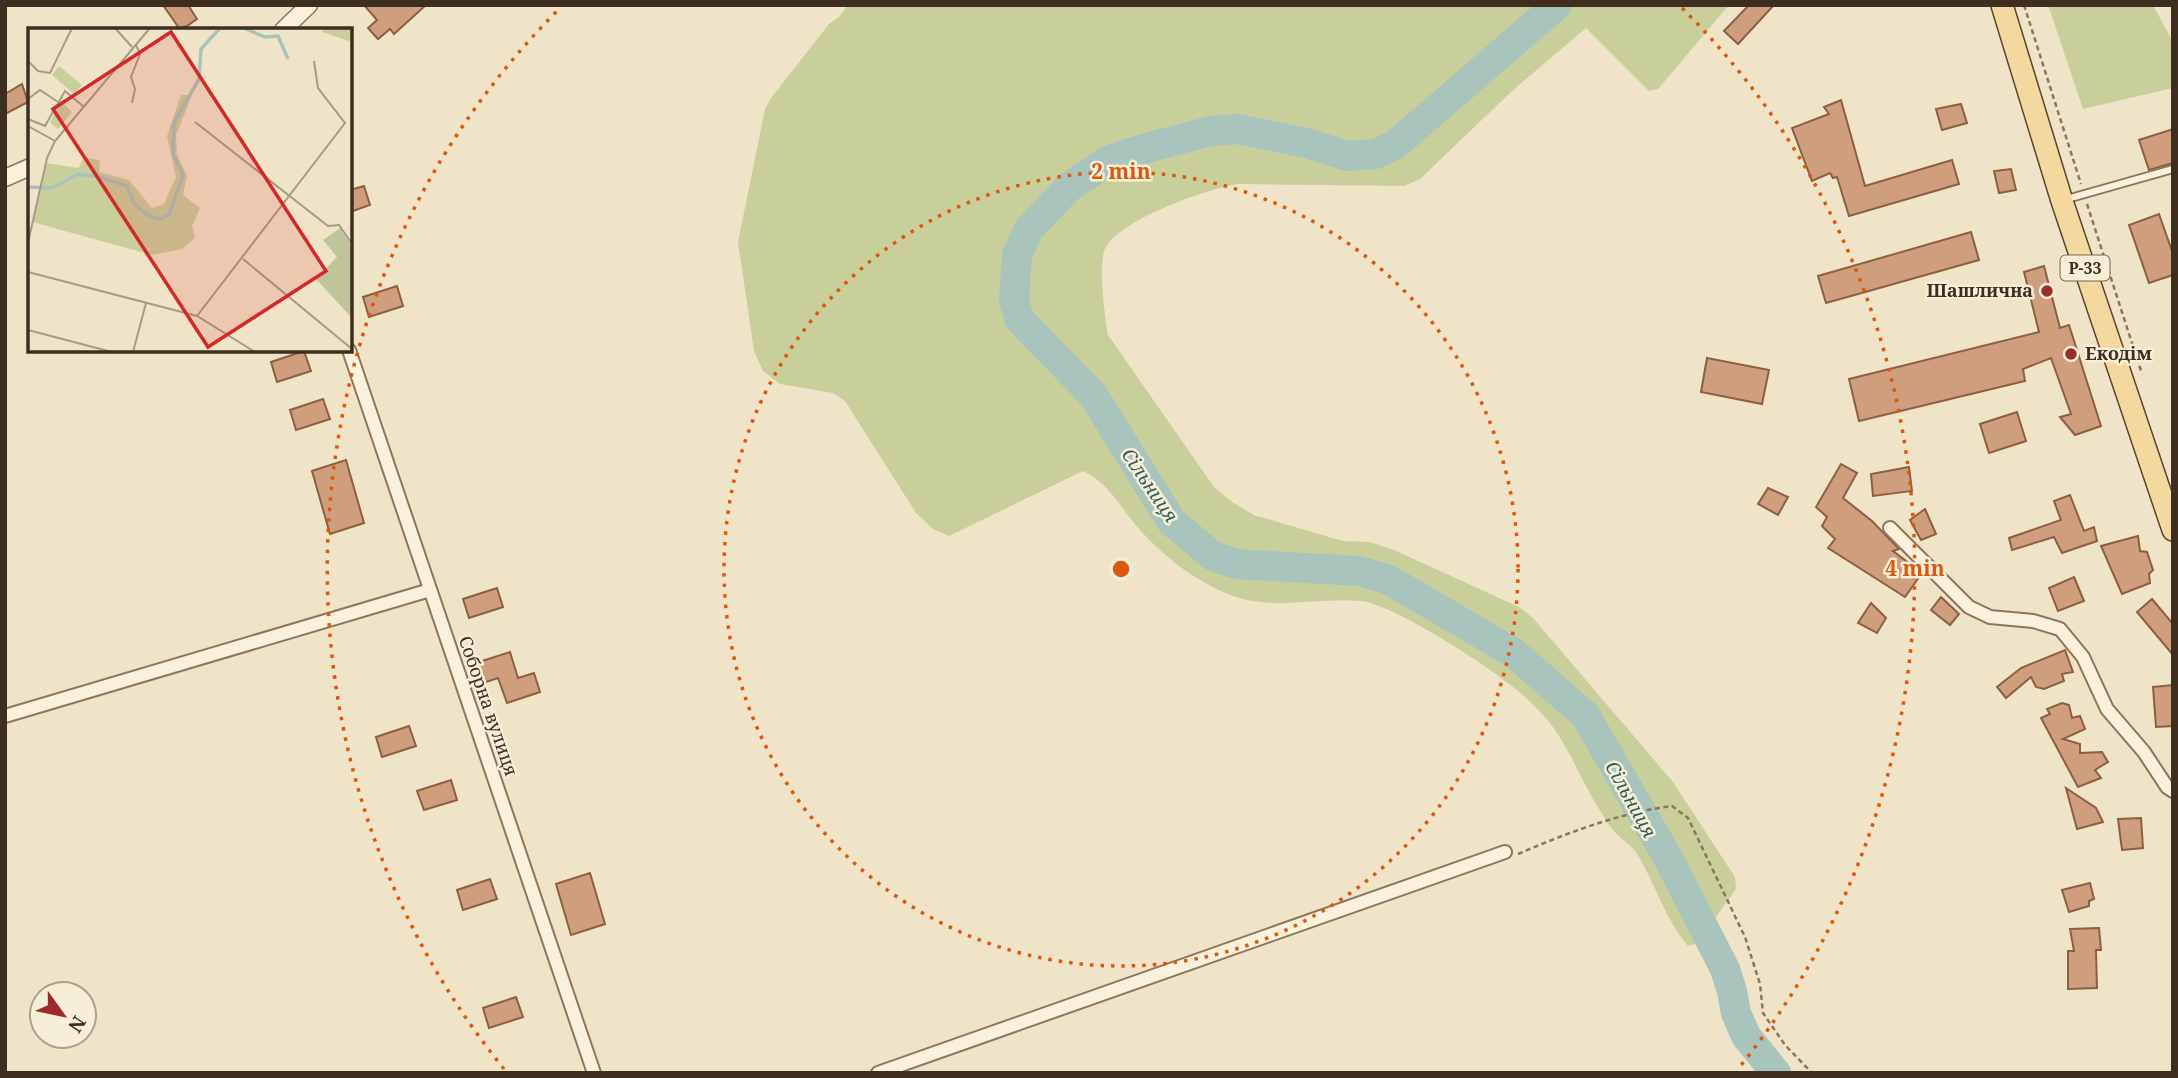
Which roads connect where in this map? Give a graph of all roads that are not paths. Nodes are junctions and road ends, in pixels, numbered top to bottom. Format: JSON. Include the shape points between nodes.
{"nodes":[{"id":1,"x":309,"y":5,"type":"edge"},
{"id":2,"x":2001,"y":5,"type":"edge"},
{"id":3,"x":285,"y":28,"type":"edge"},
{"id":4,"x":28,"y":168,"type":"edge"},
{"id":5,"x":2173,"y":169,"type":"edge"},
{"id":6,"x":5,"y":178,"type":"edge"},
{"id":7,"x":2062,"y":201,"type":"junction"},
{"id":8,"x":350,"y":352,"type":"edge"},
{"id":9,"x":1890,"y":528,"type":"dead end"},
{"id":10,"x":2173,"y":530,"type":"edge"},
{"id":11,"x":430,"y":590,"type":"junction"},
{"id":12,"x":5,"y":716,"type":"edge"},
{"id":13,"x":2173,"y":791,"type":"edge"},
{"id":14,"x":1505,"y":852,"type":"road end"},
{"id":15,"x":594,"y":1073,"type":"edge"},
{"id":16,"x":878,"y":1073,"type":"edge"}],
"edges":[{"from":1,"to":3,"type":"street"},
{"from":2,"to":7,"type":"main road","number":"Р-33"},
{"from":4,"to":6,"type":"street"},
{"from":5,"to":7,"type":"lane"},
{"from":7,"to":10,"type":"main road","number":"Р-33"},
{"from":8,"to":11,"type":"street","name":"Соборна вулиця"},
{"from":9,"to":13,"type":"street","via":[[1969,607],[1990,617],[2060,629],[2083,657],[2107,709]]},
{"from":11,"to":12,"type":"street"},
{"from":11,"to":15,"type":"street","name":"Соборна вулиця"},
{"from":14,"to":16,"type":"street"}]}
